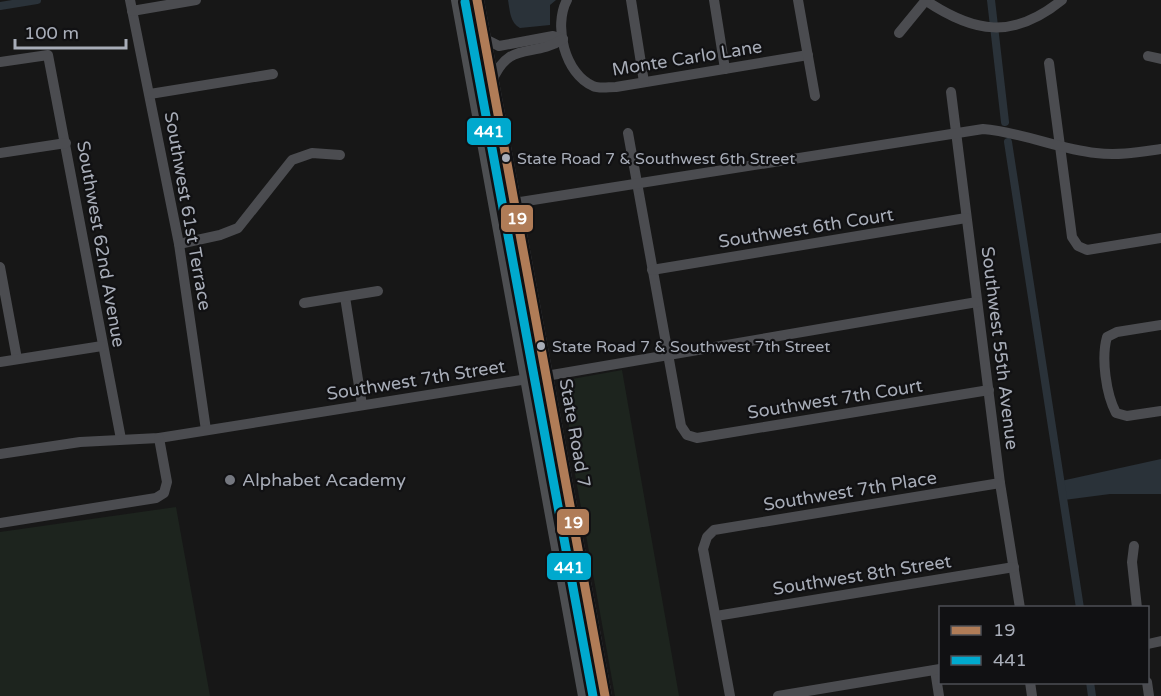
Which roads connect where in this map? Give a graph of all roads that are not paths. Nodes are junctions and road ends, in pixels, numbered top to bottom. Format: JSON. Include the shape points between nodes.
{"nodes":[{"id":1,"x":196,"y":0,"type":"edge"},
{"id":2,"x":458,"y":0,"type":"edge"},
{"id":3,"x":477,"y":0,"type":"edge"},
{"id":4,"x":567,"y":0,"type":"edge"},
{"id":5,"x":630,"y":0,"type":"edge"},
{"id":6,"x":714,"y":0,"type":"edge"},
{"id":7,"x":798,"y":0,"type":"edge"},
{"id":8,"x":925,"y":0,"type":"edge"},
{"id":9,"x":1062,"y":0,"type":"edge"},
{"id":10,"x":131,"y":6,"type":"edge"},
{"id":11,"x":899,"y":33,"type":"dead end"},
{"id":12,"x":484,"y":39,"type":"junction"},
{"id":13,"x":563,"y":39,"type":"junction"},
{"id":14,"x":808,"y":55,"type":"junction"},
{"id":15,"x":1148,"y":56,"type":"dead end"},
{"id":16,"x":1161,"y":59,"type":"edge"},
{"id":17,"x":0,"y":62,"type":"edge"},
{"id":18,"x":1049,"y":63,"type":"dead end"},
{"id":19,"x":725,"y":69,"type":"junction"},
{"id":20,"x":273,"y":74,"type":"dead end"},
{"id":21,"x":492,"y":81,"type":"junction"},
{"id":22,"x":644,"y":82,"type":"junction"},
{"id":23,"x":951,"y":92,"type":"dead end"},
{"id":24,"x":150,"y":94,"type":"junction"},
{"id":25,"x":815,"y":96,"type":"dead end"},
{"id":26,"x":955,"y":132,"type":"junction"},
{"id":27,"x":628,"y":133,"type":"dead end"},
{"id":28,"x":66,"y":144,"type":"junction"},
{"id":29,"x":1060,"y":146,"type":"junction"},
{"id":30,"x":1161,"y":149,"type":"edge"},
{"id":31,"x":0,"y":153,"type":"edge"},
{"id":32,"x":340,"y":155,"type":"dead end"},
{"id":33,"x":490,"y":176,"type":"junction"},
{"id":34,"x":636,"y":183,"type":"junction"},
{"id":35,"x":514,"y":203,"type":"junction"},
{"id":36,"x":966,"y":218,"type":"junction"},
{"id":37,"x":1161,"y":238,"type":"edge"},
{"id":38,"x":179,"y":244,"type":"junction"},
{"id":39,"x":0,"y":267,"type":"edge"},
{"id":40,"x":652,"y":270,"type":"junction"},
{"id":41,"x":378,"y":291,"type":"dead end"},
{"id":42,"x":345,"y":297,"type":"junction"},
{"id":43,"x":977,"y":302,"type":"junction"},
{"id":44,"x":304,"y":303,"type":"dead end"},
{"id":45,"x":1161,"y":325,"type":"edge"},
{"id":46,"x":102,"y":346,"type":"junction"},
{"id":47,"x":668,"y":353,"type":"junction"},
{"id":48,"x":17,"y":359,"type":"junction"},
{"id":49,"x":0,"y":362,"type":"edge"},
{"id":50,"x":546,"y":376,"type":"junction"},
{"id":51,"x":528,"y":379,"type":"junction"},
{"id":52,"x":989,"y":390,"type":"junction"},
{"id":53,"x":362,"y":405,"type":"junction"},
{"id":54,"x":1161,"y":411,"type":"edge"},
{"id":55,"x":206,"y":430,"type":"junction"},
{"id":56,"x":159,"y":438,"type":"junction"},
{"id":57,"x":121,"y":439,"type":"junction"},
{"id":58,"x":0,"y":454,"type":"edge"},
{"id":59,"x":1000,"y":483,"type":"junction"},
{"id":60,"x":0,"y":523,"type":"edge"},
{"id":61,"x":1134,"y":546,"type":"dead end"},
{"id":62,"x":1014,"y":567,"type":"junction"},
{"id":63,"x":1020,"y":606,"type":"edge"},
{"id":64,"x":1137,"y":606,"type":"edge"},
{"id":65,"x":716,"y":616,"type":"junction"},
{"id":66,"x":938,"y":669,"type":"edge"},
{"id":67,"x":840,"y":690,"type":"edge"},
{"id":68,"x":585,"y":696,"type":"edge"},
{"id":69,"x":605,"y":696,"type":"edge"},
{"id":70,"x":730,"y":696,"type":"edge"},
{"id":71,"x":778,"y":696,"type":"edge"},
{"id":72,"x":939,"y":696,"type":"edge"}],
"edges":[{"from":1,"to":10,"type":"street"},
{"from":2,"to":33,"type":"main road","name":"State Road 7"},
{"from":3,"to":12,"type":"main road","name":"State Road 7"},
{"from":4,"to":13,"type":"street","via":[[561,27]]},
{"from":5,"to":22,"type":"street"},
{"from":6,"to":19,"type":"street"},
{"from":7,"to":14,"type":"street"},
{"from":8,"to":9,"type":"street","via":[[956,20],[982,27],[1002,27],[1038,17]]},
{"from":8,"to":11,"type":"street"},
{"from":10,"to":24,"type":"street","name":"Southwest 61st Terrace"},
{"from":12,"to":13,"type":"street","via":[[499,46],[553,36]]},
{"from":12,"to":21,"type":"main road","name":"State Road 7"},
{"from":13,"to":21,"type":"street","via":[[553,46],[504,59]]},
{"from":13,"to":22,"type":"street","name":"Monte Carlo Lane","via":[[577,74],[596,88]]},
{"from":14,"to":19,"type":"street","name":"Monte Carlo Lane"},
{"from":14,"to":25,"type":"street"},
{"from":15,"to":16,"type":"street"},
{"from":17,"to":28,"type":"street","name":"Southwest 62nd Avenue","via":[[48,55]]},
{"from":18,"to":29,"type":"street"},
{"from":19,"to":22,"type":"street","name":"Monte Carlo Lane"},
{"from":20,"to":24,"type":"street"},
{"from":21,"to":35,"type":"main road","name":"State Road 7"},
{"from":23,"to":26,"type":"street","name":"Southwest 55th Avenue"},
{"from":24,"to":38,"type":"street","name":"Southwest 61st Terrace"},
{"from":26,"to":29,"type":"street","via":[[1008,131]]},
{"from":26,"to":34,"type":"street"},
{"from":26,"to":36,"type":"street","name":"Southwest 55th Avenue"},
{"from":27,"to":34,"type":"street"},
{"from":28,"to":31,"type":"street"},
{"from":28,"to":46,"type":"street","name":"Southwest 62nd Avenue"},
{"from":29,"to":30,"type":"street","via":[[1114,154]]},
{"from":29,"to":37,"type":"street","via":[[1072,237],[1078,246],[1087,250]]},
{"from":32,"to":38,"type":"street","via":[[312,153],[292,160],[238,228]]},
{"from":33,"to":35,"type":"main road","via":[[502,196]]},
{"from":33,"to":51,"type":"main road","name":"State Road 7"},
{"from":34,"to":35,"type":"street"},
{"from":34,"to":40,"type":"street"},
{"from":35,"to":50,"type":"main road","name":"State Road 7"},
{"from":36,"to":40,"type":"street","name":"Southwest 6th Court"},
{"from":36,"to":43,"type":"street","name":"Southwest 55th Avenue"},
{"from":38,"to":55,"type":"street","name":"Southwest 61st Terrace"},
{"from":39,"to":48,"type":"street"},
{"from":40,"to":47,"type":"street"},
{"from":41,"to":42,"type":"street"},
{"from":42,"to":44,"type":"street"},
{"from":42,"to":53,"type":"street"},
{"from":43,"to":47,"type":"street","name":"Southwest 7th Street"},
{"from":43,"to":52,"type":"street","name":"Southwest 55th Avenue"},
{"from":45,"to":54,"type":"street","via":[[1107,337],[1105,359],[1111,404],[1116,412],[1127,416]]},
{"from":46,"to":48,"type":"street"},
{"from":46,"to":57,"type":"street","name":"Southwest 62nd Avenue"},
{"from":47,"to":50,"type":"street","name":"Southwest 7th Street"},
{"from":47,"to":52,"type":"street","name":"Southwest 7th Court","via":[[681,426],[687,435],[697,438]]},
{"from":48,"to":49,"type":"street"},
{"from":50,"to":51,"type":"street","name":"Southwest 7th Street"},
{"from":50,"to":69,"type":"main road","name":"State Road 7"},
{"from":51,"to":53,"type":"street","name":"Southwest 7th Street"},
{"from":51,"to":68,"type":"main road","name":"State Road 7"},
{"from":52,"to":59,"type":"street","name":"Southwest 55th Avenue"},
{"from":53,"to":55,"type":"street","name":"Southwest 7th Street"},
{"from":55,"to":56,"type":"street","name":"Southwest 7th Street"},
{"from":56,"to":57,"type":"street","name":"Southwest 7th Street"},
{"from":56,"to":60,"type":"street","via":[[167,482],[164,493],[156,498]]},
{"from":57,"to":58,"type":"street","name":"Southwest 7th Street","via":[[80,441]]},
{"from":59,"to":62,"type":"street","name":"Southwest 55th Avenue"},
{"from":59,"to":65,"type":"street","name":"Southwest 7th Place","via":[[714,531],[706,537],[703,549]]},
{"from":61,"to":64,"type":"street"},
{"from":62,"to":63,"type":"street","name":"Southwest 55th Avenue"},
{"from":62,"to":65,"type":"street","name":"Southwest 8th Street"},
{"from":65,"to":70,"type":"street"},
{"from":66,"to":67,"type":"street"},
{"from":66,"to":72,"type":"street"},
{"from":67,"to":71,"type":"street"}]}
